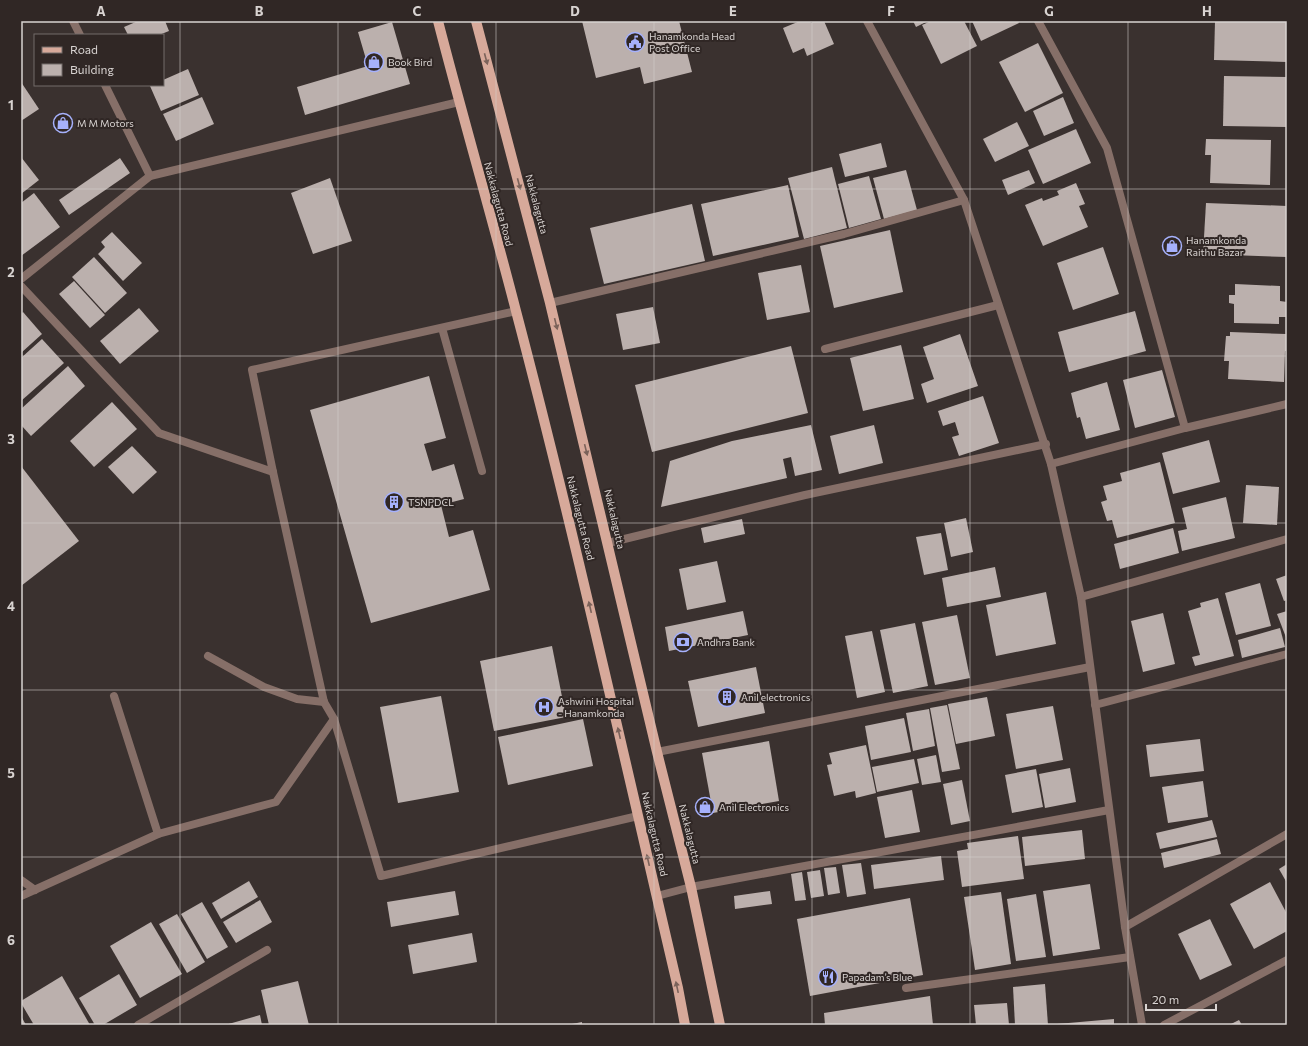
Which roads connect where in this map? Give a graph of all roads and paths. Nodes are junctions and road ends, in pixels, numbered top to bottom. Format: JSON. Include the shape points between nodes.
{"nodes":[{"id":1,"x":72,"y":21,"type":"edge"},
{"id":2,"x":438,"y":21,"type":"edge"},
{"id":3,"x":476,"y":21,"type":"edge"},
{"id":4,"x":866,"y":21,"type":"edge"},
{"id":5,"x":1038,"y":21,"type":"edge"},
{"id":6,"x":79,"y":34,"type":"edge"},
{"id":7,"x":105,"y":86,"type":"edge"},
{"id":8,"x":459,"y":102,"type":"junction"},
{"id":9,"x":150,"y":176,"type":"junction"},
{"id":10,"x":964,"y":200,"type":"junction"},
{"id":11,"x":21,"y":279,"type":"edge"},
{"id":12,"x":21,"y":286,"type":"edge"},
{"id":13,"x":550,"y":303,"type":"junction"},
{"id":14,"x":998,"y":305,"type":"junction"},
{"id":15,"x":516,"y":311,"type":"junction"},
{"id":16,"x":442,"y":328,"type":"junction"},
{"id":17,"x":825,"y":349,"type":"dead end"},
{"id":18,"x":1287,"y":404,"type":"edge"},
{"id":19,"x":1185,"y":428,"type":"junction"},
{"id":20,"x":1046,"y":444,"type":"junction"},
{"id":21,"x":1051,"y":464,"type":"junction"},
{"id":22,"x":482,"y":471,"type":"dead end"},
{"id":23,"x":273,"y":472,"type":"junction"},
{"id":24,"x":1287,"y":539,"type":"edge"},
{"id":25,"x":608,"y":542,"type":"junction"},
{"id":26,"x":1081,"y":597,"type":"junction"},
{"id":27,"x":1287,"y":654,"type":"edge"},
{"id":28,"x":208,"y":656,"type":"dead end"},
{"id":29,"x":1090,"y":667,"type":"junction"},
{"id":30,"x":114,"y":696,"type":"dead end"},
{"id":31,"x":324,"y":702,"type":"junction"},
{"id":32,"x":1096,"y":705,"type":"junction"},
{"id":33,"x":334,"y":719,"type":"junction"},
{"id":34,"x":657,"y":752,"type":"junction"},
{"id":35,"x":1110,"y":810,"type":"junction"},
{"id":36,"x":638,"y":816,"type":"junction"},
{"id":37,"x":158,"y":834,"type":"junction"},
{"id":38,"x":1287,"y":834,"type":"edge"},
{"id":39,"x":21,"y":880,"type":"edge"},
{"id":40,"x":691,"y":887,"type":"junction"},
{"id":41,"x":35,"y":890,"type":"junction"},
{"id":42,"x":21,"y":896,"type":"edge"},
{"id":43,"x":656,"y":896,"type":"junction"},
{"id":44,"x":1125,"y":928,"type":"junction"},
{"id":45,"x":267,"y":950,"type":"dead end"},
{"id":46,"x":1130,"y":957,"type":"junction"},
{"id":47,"x":1287,"y":960,"type":"edge"},
{"id":48,"x":906,"y":988,"type":"dead end"},
{"id":49,"x":138,"y":1025,"type":"edge"},
{"id":50,"x":685,"y":1025,"type":"edge"},
{"id":51,"x":720,"y":1025,"type":"edge"},
{"id":52,"x":1142,"y":1025,"type":"edge"},
{"id":53,"x":1164,"y":1025,"type":"edge"}],
"edges":[{"from":1,"to":6,"type":"street"},
{"from":2,"to":8,"type":"main road","name":"Nakkalagutta Road"},
{"from":3,"to":13,"type":"main road","name":"Nakkalagutta","one_way":true},
{"from":4,"to":10,"type":"street"},
{"from":5,"to":19,"type":"street","via":[[1107,148]]},
{"from":7,"to":9,"type":"street"},
{"from":8,"to":9,"type":"street"},
{"from":8,"to":15,"type":"main road","name":"Nakkalagutta Road"},
{"from":9,"to":11,"type":"street"},
{"from":10,"to":13,"type":"street","via":[[844,234]]},
{"from":10,"to":14,"type":"street"},
{"from":12,"to":23,"type":"street","via":[[159,433]]},
{"from":13,"to":25,"type":"main road","name":"Nakkalagutta","one_way":true},
{"from":14,"to":17,"type":"street"},
{"from":14,"to":20,"type":"street"},
{"from":15,"to":16,"type":"street"},
{"from":36,"to":15,"type":"main road","name":"Nakkalagutta Road","one_way":true,"via":[[578,556]]},
{"from":16,"to":22,"type":"street"},
{"from":16,"to":23,"type":"street","via":[[252,370]]},
{"from":18,"to":19,"type":"street"},
{"from":19,"to":21,"type":"street"},
{"from":20,"to":21,"type":"street"},
{"from":20,"to":25,"type":"street","via":[[805,495]]},
{"from":21,"to":26,"type":"street"},
{"from":23,"to":31,"type":"street"},
{"from":24,"to":26,"type":"street"},
{"from":25,"to":34,"type":"main road","name":"Nakkalagutta"},
{"from":26,"to":29,"type":"street"},
{"from":27,"to":32,"type":"street"},
{"from":28,"to":31,"type":"street","via":[[264,687],[297,699]]},
{"from":29,"to":32,"type":"street"},
{"from":29,"to":34,"type":"street"},
{"from":30,"to":37,"type":"street"},
{"from":31,"to":33,"type":"street"},
{"from":32,"to":35,"type":"street"},
{"from":33,"to":36,"type":"street","via":[[381,876]]},
{"from":33,"to":37,"type":"street","via":[[276,802]]},
{"from":34,"to":40,"type":"main road","name":"Nakkalagutta"},
{"from":35,"to":40,"type":"street"},
{"from":35,"to":44,"type":"street"},
{"from":43,"to":36,"type":"main road","name":"Nakkalagutta Road","one_way":true},
{"from":37,"to":41,"type":"street"},
{"from":38,"to":44,"type":"street"},
{"from":39,"to":41,"type":"street"},
{"from":40,"to":43,"type":"street"},
{"from":40,"to":51,"type":"main road","name":"Nakkalagutta"},
{"from":41,"to":42,"type":"street"},
{"from":50,"to":43,"type":"main road","name":"Nakkalagutta Road","one_way":true},
{"from":44,"to":46,"type":"street"},
{"from":45,"to":49,"type":"street"},
{"from":46,"to":48,"type":"street"},
{"from":46,"to":52,"type":"street"},
{"from":47,"to":53,"type":"street"}]}
